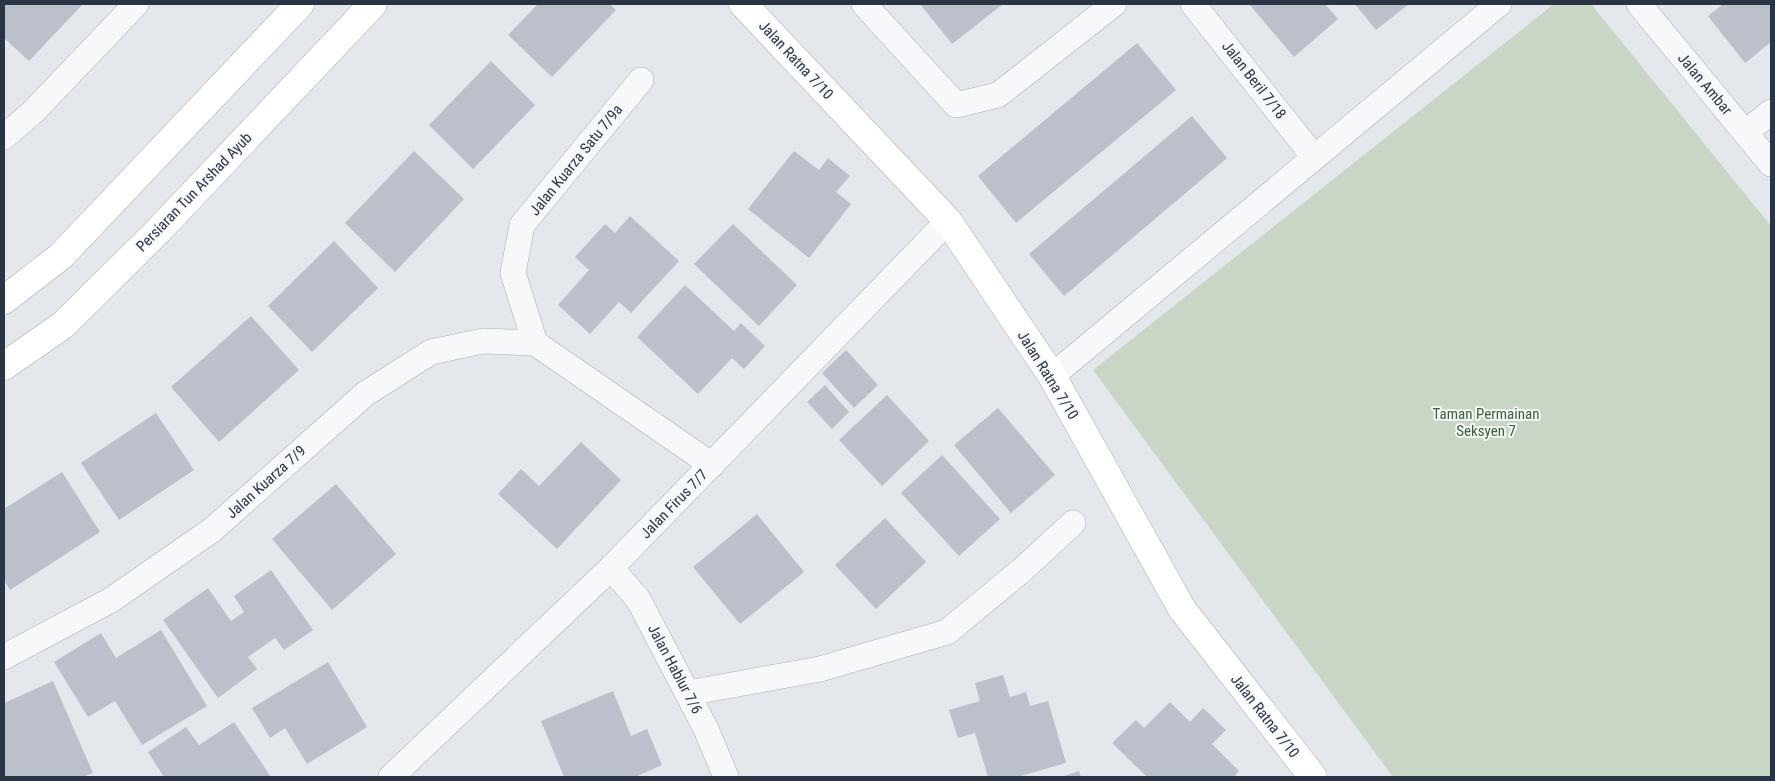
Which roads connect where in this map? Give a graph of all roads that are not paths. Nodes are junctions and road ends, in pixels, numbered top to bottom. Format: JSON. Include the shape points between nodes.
{"nodes":[{"id":1,"x":136,"y":4,"type":"edge"},
{"id":2,"x":300,"y":4,"type":"edge"},
{"id":3,"x":373,"y":4,"type":"edge"},
{"id":4,"x":743,"y":4,"type":"edge"},
{"id":5,"x":864,"y":4,"type":"edge"},
{"id":6,"x":1114,"y":4,"type":"edge"},
{"id":7,"x":1193,"y":4,"type":"edge"},
{"id":8,"x":1499,"y":4,"type":"edge"},
{"id":9,"x":1639,"y":4,"type":"edge"},
{"id":10,"x":641,"y":80,"type":"dead end"},
{"id":11,"x":1771,"y":112,"type":"edge"},
{"id":12,"x":1746,"y":132,"type":"junction"},
{"id":13,"x":4,"y":137,"type":"edge"},
{"id":14,"x":1314,"y":157,"type":"junction"},
{"id":15,"x":1771,"y":164,"type":"edge"},
{"id":16,"x":948,"y":221,"type":"junction"},
{"id":17,"x":4,"y":300,"type":"edge"},
{"id":18,"x":535,"y":343,"type":"junction"},
{"id":19,"x":4,"y":366,"type":"edge"},
{"id":20,"x":1052,"y":376,"type":"junction"},
{"id":21,"x":712,"y":465,"type":"junction"},
{"id":22,"x":1073,"y":523,"type":"dead end"},
{"id":23,"x":611,"y":568,"type":"junction"},
{"id":24,"x":4,"y":657,"type":"edge"},
{"id":25,"x":688,"y":694,"type":"junction"},
{"id":26,"x":391,"y":777,"type":"edge"},
{"id":27,"x":726,"y":777,"type":"edge"},
{"id":28,"x":1312,"y":777,"type":"edge"}],
"edges":[{"from":1,"to":13,"type":"street","via":[[33,112]]},
{"from":2,"to":17,"type":"street","via":[[61,256]]},
{"from":3,"to":19,"type":"street","name":"Persiaran Tun Arshad Ayub","via":[[158,231],[63,324]]},
{"from":4,"to":16,"type":"street","name":"Jalan Ratna 7/10"},
{"from":5,"to":6,"type":"street","via":[[956,105],[998,95]]},
{"from":7,"to":14,"type":"street","name":"Jalan Beril 7/18"},
{"from":8,"to":14,"type":"street"},
{"from":9,"to":12,"type":"street","name":"Jalan Ambar"},
{"from":10,"to":18,"type":"street","name":"Jalan Kuarza Satu 7/9a","via":[[522,225],[513,273]]},
{"from":11,"to":12,"type":"street"},
{"from":12,"to":15,"type":"street","name":"Jalan Ambar"},
{"from":14,"to":20,"type":"street"},
{"from":16,"to":20,"type":"street","name":"Jalan Ratna 7/10"},
{"from":16,"to":21,"type":"street","name":"Jalan Firus 7/7"},
{"from":18,"to":21,"type":"street"},
{"from":18,"to":24,"type":"street","name":"Jalan Kuarza 7/9","via":[[483,341],[431,352],[365,394],[212,530],[111,600]]},
{"from":20,"to":28,"type":"street","name":"Jalan Ratna 7/10","via":[[1182,609]]},
{"from":21,"to":23,"type":"street","name":"Jalan Firus 7/7"},
{"from":22,"to":25,"type":"street","via":[[946,632],[820,669]]},
{"from":23,"to":25,"type":"street","name":"Jalan Hablur 7/6","via":[[638,599]]},
{"from":23,"to":26,"type":"street","name":"Jalan Firus 7/7"},
{"from":25,"to":27,"type":"street","name":"Jalan Hablur 7/6"}]}
